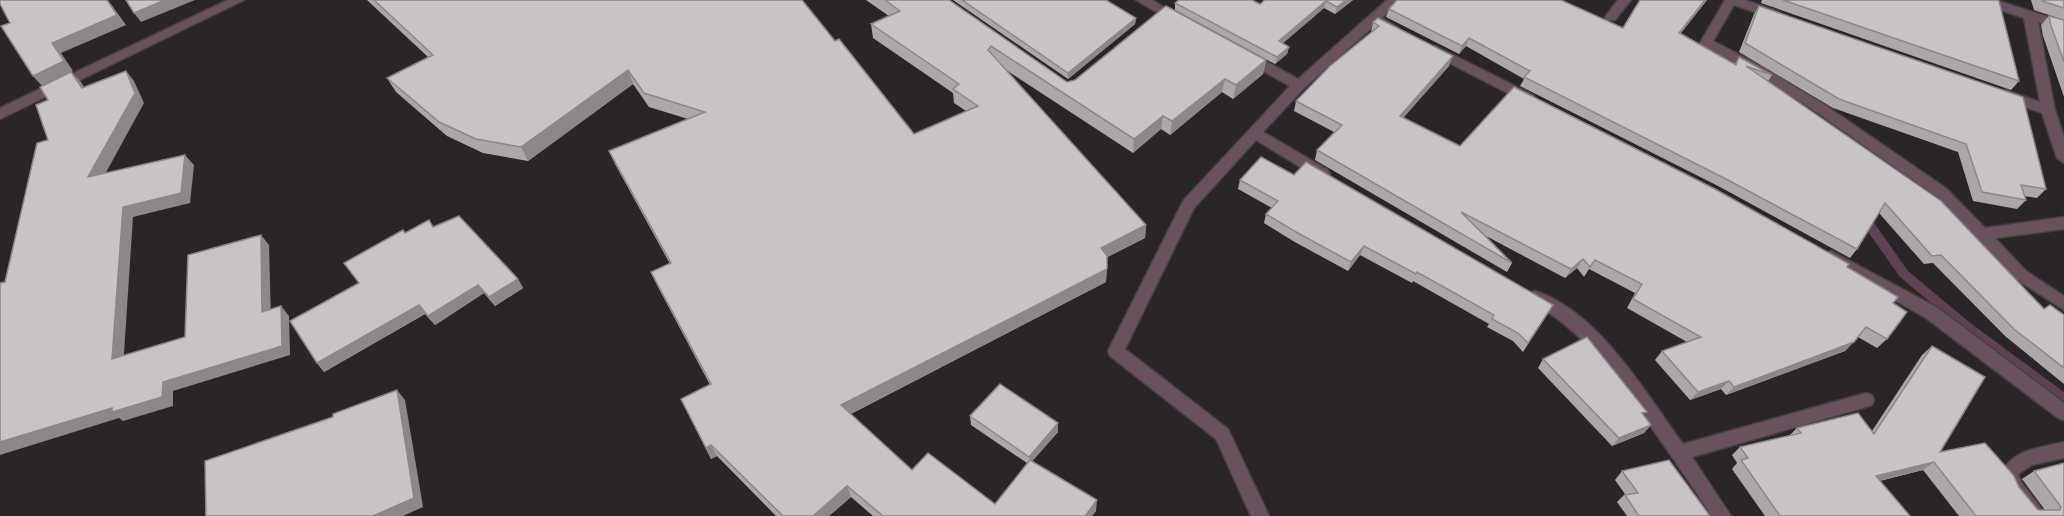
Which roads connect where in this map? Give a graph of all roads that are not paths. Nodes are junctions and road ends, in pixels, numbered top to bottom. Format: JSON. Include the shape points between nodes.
{"nodes":[{"id":1,"x":238,"y":0,"type":"edge"},
{"id":2,"x":1142,"y":0,"type":"edge"},
{"id":3,"x":1394,"y":0,"type":"edge"},
{"id":4,"x":1624,"y":0,"type":"edge"},
{"id":5,"x":1732,"y":0,"type":"edge"},
{"id":6,"x":1983,"y":0,"type":"edge"},
{"id":7,"x":2030,"y":15,"type":"junction"},
{"id":8,"x":1611,"y":17,"type":"dead end"},
{"id":9,"x":1374,"y":19,"type":"junction"},
{"id":10,"x":1789,"y":20,"type":"edge"},
{"id":11,"x":2064,"y":26,"type":"edge"},
{"id":12,"x":1195,"y":28,"type":"edge"},
{"id":13,"x":1406,"y":35,"type":"edge"},
{"id":14,"x":1427,"y":46,"type":"edge"},
{"id":15,"x":1236,"y":51,"type":"edge"},
{"id":16,"x":1299,"y":85,"type":"junction"},
{"id":17,"x":1991,"y":90,"type":"edge"},
{"id":18,"x":1544,"y":106,"type":"edge"},
{"id":19,"x":2048,"y":110,"type":"junction"},
{"id":20,"x":0,"y":114,"type":"edge"},
{"id":21,"x":1254,"y":133,"type":"junction"},
{"id":22,"x":2064,"y":158,"type":"edge"},
{"id":23,"x":1336,"y":181,"type":"edge"},
{"id":24,"x":2064,"y":223,"type":"edge"},
{"id":25,"x":1982,"y":234,"type":"junction"},
{"id":26,"x":1818,"y":250,"type":"edge"},
{"id":27,"x":1520,"y":289,"type":"edge"},
{"id":28,"x":2064,"y":304,"type":"edge"},
{"id":29,"x":1866,"y":400,"type":"dead end"},
{"id":30,"x":2064,"y":413,"type":"edge"},
{"id":31,"x":2064,"y":450,"type":"edge"},
{"id":32,"x":1679,"y":453,"type":"junction"},
{"id":33,"x":1260,"y":516,"type":"edge"},
{"id":34,"x":1722,"y":516,"type":"edge"},
{"id":35,"x":2038,"y":516,"type":"edge"}],
"edges":[{"from":1,"to":20,"type":"street"},
{"from":2,"to":12,"type":"street","via":[[1159,15]]},
{"from":3,"to":9,"type":"street"},
{"from":4,"to":8,"type":"street"},
{"from":5,"to":10,"type":"street"},
{"from":5,"to":25,"type":"street","via":[[1706,43],[1820,108],[1933,186]]},
{"from":6,"to":7,"type":"street"},
{"from":7,"to":11,"type":"street"},
{"from":7,"to":19,"type":"street"},
{"from":9,"to":13,"type":"street"},
{"from":9,"to":16,"type":"street"},
{"from":14,"to":18,"type":"street"},
{"from":15,"to":16,"type":"street"},
{"from":16,"to":21,"type":"street"},
{"from":17,"to":19,"type":"street"},
{"from":19,"to":22,"type":"street"},
{"from":21,"to":23,"type":"street"},
{"from":21,"to":33,"type":"street","via":[[1188,204],[1116,351],[1222,434]]},
{"from":24,"to":25,"type":"street"},
{"from":25,"to":28,"type":"street","via":[[2021,275]]},
{"from":26,"to":30,"type":"street","via":[[1932,313]]},
{"from":27,"to":32,"type":"street","via":[[1554,306],[1595,338]]},
{"from":29,"to":32,"type":"street"},
{"from":31,"to":35,"type":"street","via":[[2018,462],[2011,469],[2009,475],[2015,488]]},
{"from":32,"to":34,"type":"street"}]}
